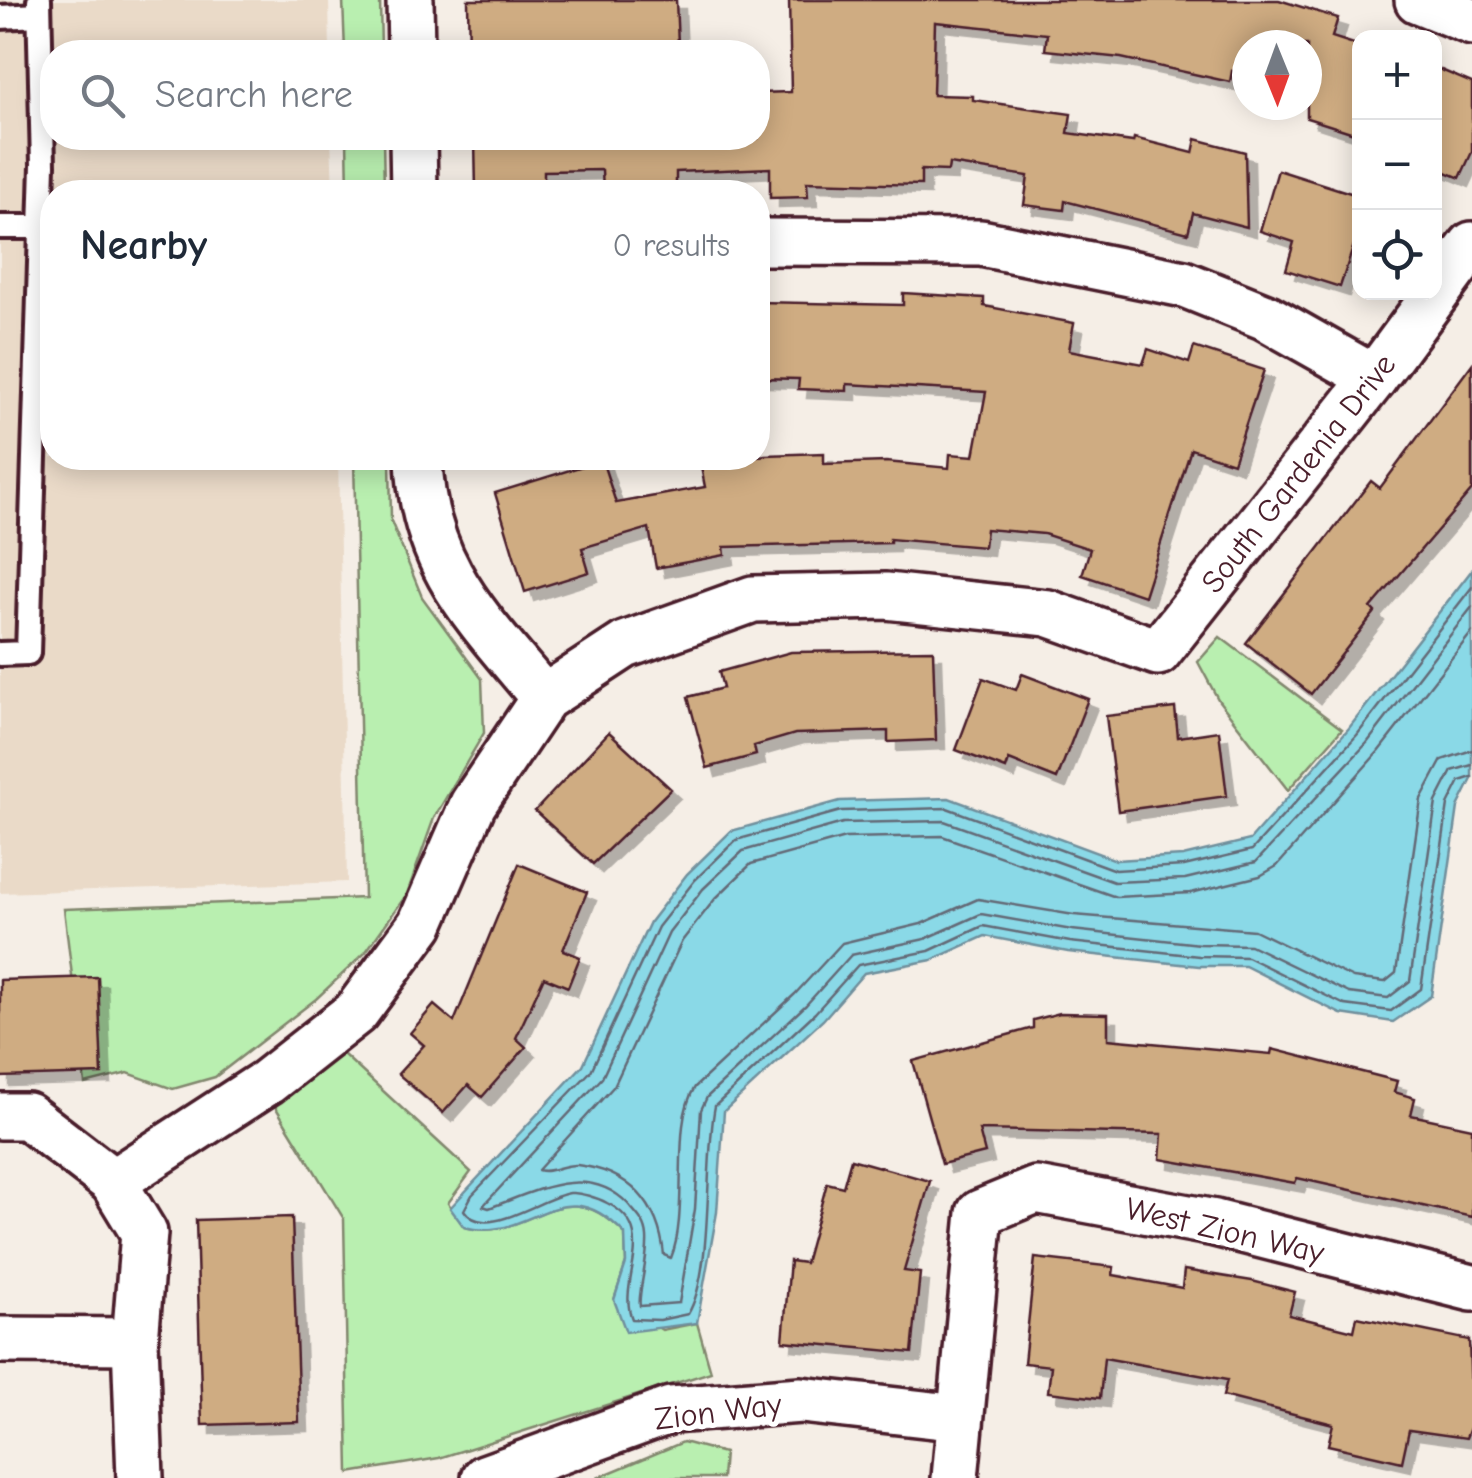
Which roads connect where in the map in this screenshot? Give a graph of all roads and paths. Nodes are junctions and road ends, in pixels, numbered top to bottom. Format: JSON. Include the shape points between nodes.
{"nodes":[{"id":1,"x":410,"y":0,"type":"edge"},
{"id":2,"x":1418,"y":0,"type":"edge"},
{"id":3,"x":39,"y":8,"type":"edge"},
{"id":4,"x":0,"y":16,"type":"edge"},
{"id":5,"x":1472,"y":22,"type":"edge"},
{"id":6,"x":411,"y":40,"type":"edge"},
{"id":7,"x":40,"y":118,"type":"edge"},
{"id":8,"x":40,"y":150,"type":"edge"},
{"id":9,"x":412,"y":150,"type":"edge"},
{"id":10,"x":41,"y":180,"type":"edge"},
{"id":11,"x":414,"y":180,"type":"edge"},
{"id":12,"x":0,"y":227,"type":"edge"},
{"id":13,"x":40,"y":227,"type":"edge"},
{"id":14,"x":770,"y":242,"type":"edge"},
{"id":15,"x":1472,"y":245,"type":"edge"},
{"id":16,"x":40,"y":260,"type":"edge"},
{"id":17,"x":1374,"y":378,"type":"junction"},
{"id":18,"x":421,"y":470,"type":"edge"},
{"id":19,"x":0,"y":654,"type":"edge"},
{"id":20,"x":544,"y":698,"type":"junction"},
{"id":21,"x":0,"y":1116,"type":"edge"},
{"id":22,"x":113,"y":1182,"type":"junction"},
{"id":23,"x":1472,"y":1288,"type":"edge"},
{"id":24,"x":0,"y":1340,"type":"edge"},
{"id":25,"x":135,"y":1341,"type":"junction"},
{"id":26,"x":960,"y":1418,"type":"junction"},
{"id":27,"x":529,"y":1469,"type":"edge"},
{"id":28,"x":140,"y":1478,"type":"edge"},
{"id":29,"x":485,"y":1478,"type":"edge"},
{"id":30,"x":954,"y":1478,"type":"edge"}],
"edges":[{"from":1,"to":6,"type":"street"},
{"from":2,"to":5,"type":"street"},
{"from":3,"to":4,"type":"lane"},
{"from":3,"to":7,"type":"lane"},
{"from":8,"to":10,"type":"lane"},
{"from":9,"to":11,"type":"street"},
{"from":12,"to":13,"type":"lane"},
{"from":14,"to":17,"type":"street","via":[[981,243],[1184,284],[1266,316]]},
{"from":15,"to":17,"type":"street","name":"South Gardenia Drive"},
{"from":16,"to":19,"type":"lane","via":[[28,652]]},
{"from":17,"to":20,"type":"street","name":"South Gardenia Drive","via":[[1158,652],[1048,613],[886,596],[753,599],[625,645]]},
{"from":18,"to":20,"type":"street","via":[[432,545],[460,596]]},
{"from":20,"to":22,"type":"street","via":[[473,804],[422,924],[356,1012],[266,1082]]},
{"from":21,"to":22,"type":"street","via":[[27,1116]]},
{"from":22,"to":25,"type":"street","via":[[144,1233]]},
{"from":23,"to":26,"type":"street","name":"West Zion Way","via":[[1215,1223],[1036,1190],[980,1213]]},
{"from":24,"to":25,"type":"street"},
{"from":25,"to":28,"type":"street"},
{"from":26,"to":27,"type":"street","name":"Zion Way","via":[[802,1400],[671,1410]]},
{"from":26,"to":30,"type":"street"},
{"from":27,"to":29,"type":"street","name":"Zion Way"}]}
